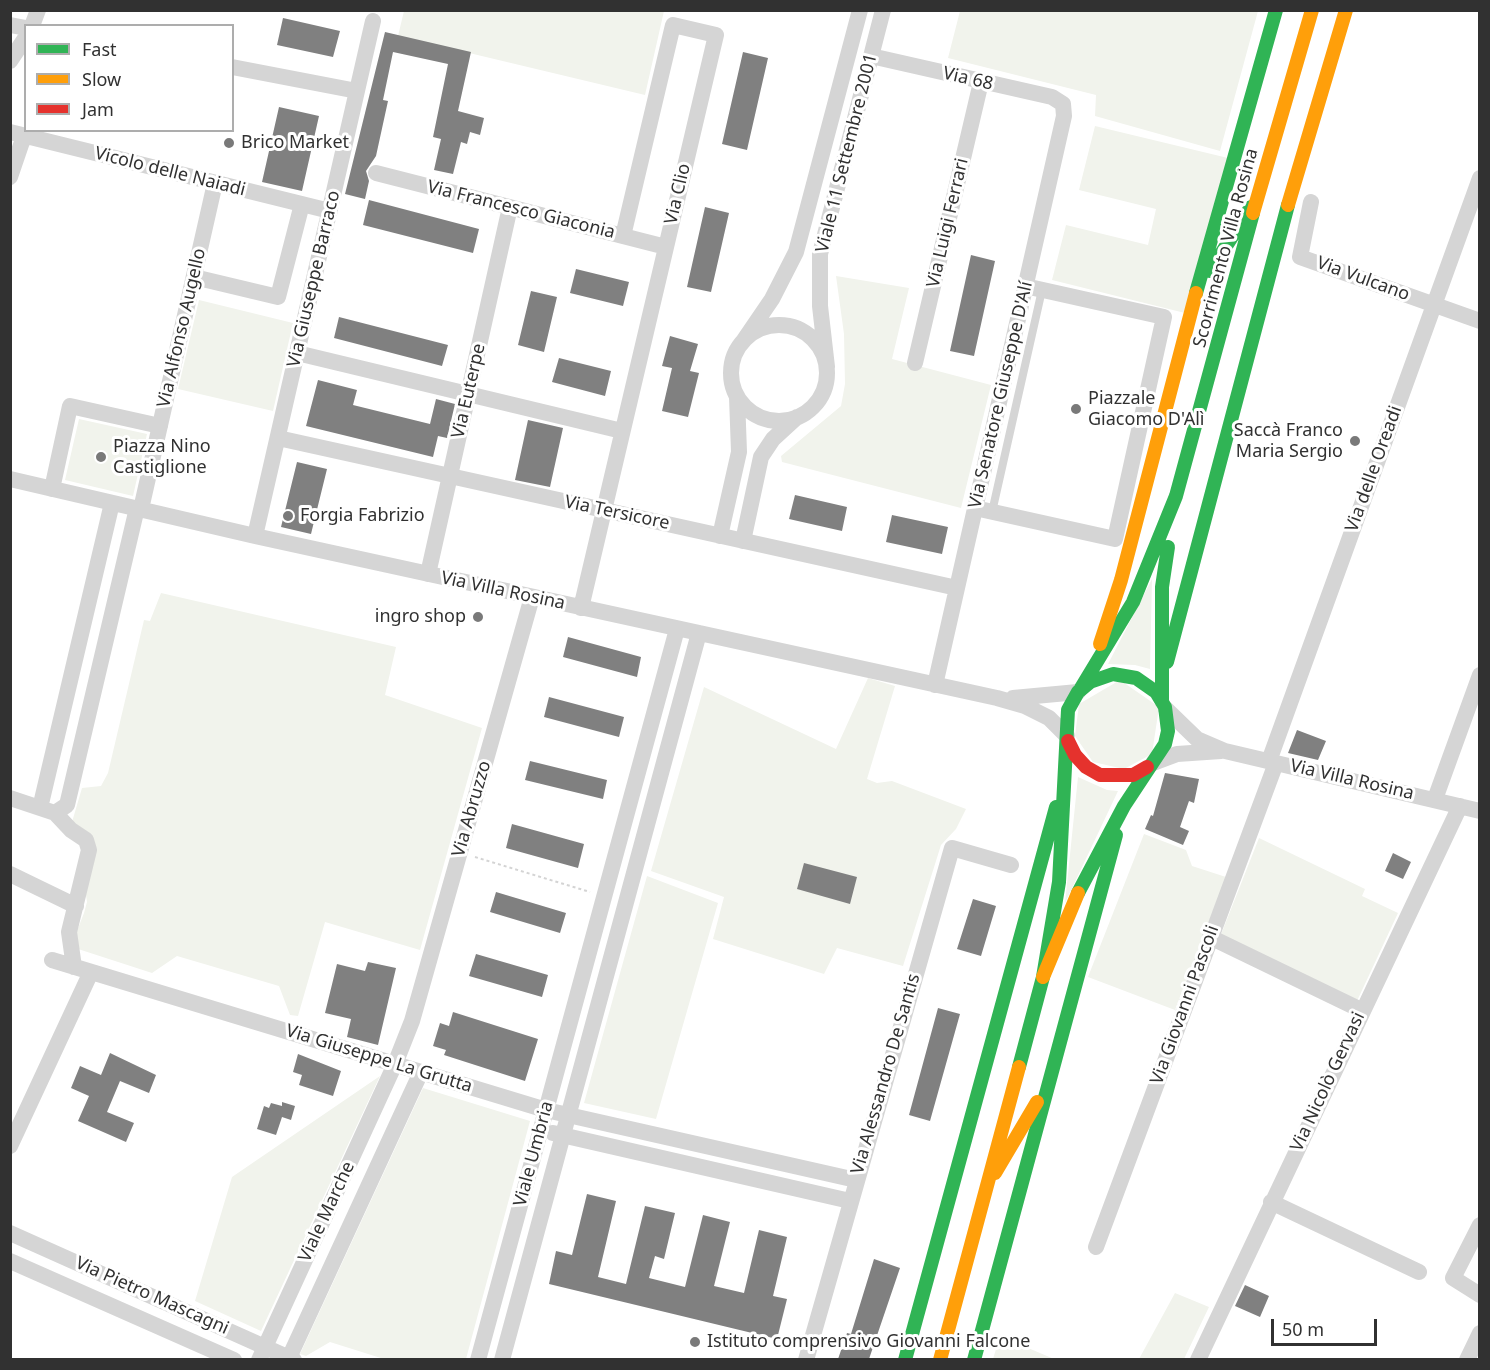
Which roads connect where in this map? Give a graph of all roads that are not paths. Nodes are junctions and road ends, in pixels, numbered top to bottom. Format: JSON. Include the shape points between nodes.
{"nodes":[{"id":1,"x":39,"y":10,"type":"edge"},
{"id":2,"x":860,"y":10,"type":"edge"},
{"id":3,"x":883,"y":10,"type":"edge"},
{"id":4,"x":1276,"y":10,"type":"edge"},
{"id":5,"x":1312,"y":10,"type":"edge"},
{"id":6,"x":1346,"y":10,"type":"edge"},
{"id":7,"x":373,"y":21,"type":"dead end"},
{"id":8,"x":33,"y":24,"type":"edge"},
{"id":9,"x":24,"y":40,"type":"edge"},
{"id":10,"x":871,"y":56,"type":"junction"},
{"id":11,"x":10,"y":60,"type":"edge"},
{"id":12,"x":234,"y":67,"type":"edge"},
{"id":13,"x":981,"y":82,"type":"junction"},
{"id":14,"x":357,"y":91,"type":"junction"},
{"id":15,"x":1063,"y":104,"type":"joint"},
{"id":16,"x":17,"y":134,"type":"edge"},
{"id":17,"x":376,"y":173,"type":"dead end"},
{"id":18,"x":10,"y":177,"type":"edge"},
{"id":19,"x":1479,"y":178,"type":"edge"},
{"id":20,"x":215,"y":183,"type":"junction"},
{"id":21,"x":1261,"y":192,"type":"junction"},
{"id":22,"x":1311,"y":202,"type":"dead end"},
{"id":23,"x":302,"y":204,"type":"junction"},
{"id":24,"x":510,"y":207,"type":"junction"},
{"id":25,"x":330,"y":211,"type":"junction"},
{"id":26,"x":623,"y":236,"type":"junction"},
{"id":27,"x":666,"y":247,"type":"junction"},
{"id":28,"x":194,"y":277,"type":"junction"},
{"id":29,"x":1025,"y":286,"type":"junction"},
{"id":30,"x":1042,"y":290,"type":"junction"},
{"id":31,"x":1196,"y":293,"type":"junction"},
{"id":32,"x":1434,"y":304,"type":"junction"},
{"id":33,"x":1479,"y":321,"type":"edge"},
{"id":34,"x":744,"y":340,"type":"junction"},
{"id":35,"x":297,"y":353,"type":"junction"},
{"id":36,"x":915,"y":363,"type":"dead end"},
{"id":37,"x":826,"y":367,"type":"junction"},
{"id":38,"x":468,"y":394,"type":"junction"},
{"id":39,"x":737,"y":397,"type":"junction"},
{"id":40,"x":797,"y":417,"type":"junction"},
{"id":41,"x":160,"y":426,"type":"junction"},
{"id":42,"x":622,"y":431,"type":"junction"},
{"id":43,"x":278,"y":438,"type":"junction"},
{"id":44,"x":450,"y":476,"type":"junction"},
{"id":45,"x":10,"y":479,"type":"edge"},
{"id":46,"x":52,"y":489,"type":"junction"},
{"id":47,"x":1176,"y":496,"type":"junction"},
{"id":48,"x":112,"y":503,"type":"junction"},
{"id":49,"x":975,"y":508,"type":"junction"},
{"id":50,"x":139,"y":509,"type":"junction"},
{"id":51,"x":604,"y":510,"type":"junction"},
{"id":52,"x":992,"y":512,"type":"junction"},
{"id":53,"x":255,"y":536,"type":"junction"},
{"id":54,"x":720,"y":536,"type":"junction"},
{"id":55,"x":743,"y":541,"type":"junction"},
{"id":56,"x":428,"y":574,"type":"junction"},
{"id":57,"x":957,"y":588,"type":"junction"},
{"id":58,"x":532,"y":597,"type":"junction"},
{"id":59,"x":581,"y":608,"type":"junction"},
{"id":60,"x":677,"y":629,"type":"junction"},
{"id":61,"x":699,"y":633,"type":"junction"},
{"id":62,"x":1479,"y":675,"type":"edge"},
{"id":63,"x":1090,"y":677,"type":"junction"},
{"id":64,"x":663,"y":678,"type":"junction"},
{"id":65,"x":1162,"y":679,"type":"junction"},
{"id":66,"x":686,"y":684,"type":"junction"},
{"id":67,"x":935,"y":685,"type":"junction"},
{"id":68,"x":1079,"y":691,"type":"junction"},
{"id":69,"x":997,"y":698,"type":"junction"},
{"id":70,"x":1163,"y":704,"type":"junction"},
{"id":71,"x":1067,"y":738,"type":"junction"},
{"id":72,"x":1225,"y":751,"type":"junction"},
{"id":73,"x":1272,"y":762,"type":"junction"},
{"id":74,"x":1149,"y":766,"type":"junction"},
{"id":75,"x":1066,"y":770,"type":"junction"},
{"id":76,"x":10,"y":798,"type":"edge"},
{"id":77,"x":1435,"y":799,"type":"junction"},
{"id":78,"x":629,"y":806,"type":"junction"},
{"id":79,"x":1124,"y":806,"type":"junction"},
{"id":80,"x":1460,"y":806,"type":"junction"},
{"id":81,"x":48,"y":810,"type":"junction"},
{"id":82,"x":1479,"y":811,"type":"edge"},
{"id":83,"x":651,"y":812,"type":"junction"},
{"id":84,"x":1011,"y":865,"type":"dead end"},
{"id":85,"x":10,"y":874,"type":"edge"},
{"id":86,"x":76,"y":906,"type":"junction"},
{"id":87,"x":1210,"y":937,"type":"junction"},
{"id":88,"x":590,"y":949,"type":"junction"},
{"id":89,"x":612,"y":955,"type":"junction"},
{"id":90,"x":52,"y":960,"type":"dead end"},
{"id":91,"x":74,"y":967,"type":"junction"},
{"id":92,"x":91,"y":972,"type":"junction"},
{"id":93,"x":1043,"y":977,"type":"junction"},
{"id":94,"x":1361,"y":1010,"type":"junction"},
{"id":95,"x":408,"y":1068,"type":"junction"},
{"id":96,"x":1052,"y":1077,"type":"junction"},
{"id":97,"x":546,"y":1110,"type":"junction"},
{"id":98,"x":568,"y":1115,"type":"junction"},
{"id":99,"x":541,"y":1130,"type":"junction"},
{"id":100,"x":563,"y":1135,"type":"junction"},
{"id":101,"x":10,"y":1146,"type":"edge"},
{"id":102,"x":709,"y":1147,"type":"junction"},
{"id":103,"x":704,"y":1167,"type":"junction"},
{"id":104,"x":856,"y":1180,"type":"junction"},
{"id":105,"x":987,"y":1185,"type":"junction"},
{"id":106,"x":850,"y":1200,"type":"junction"},
{"id":107,"x":1271,"y":1202,"type":"junction"},
{"id":108,"x":1479,"y":1225,"type":"edge"},
{"id":109,"x":10,"y":1233,"type":"edge"},
{"id":110,"x":1096,"y":1247,"type":"dead end"},
{"id":111,"x":10,"y":1261,"type":"edge"},
{"id":112,"x":1419,"y":1272,"type":"dead end"},
{"id":113,"x":1479,"y":1295,"type":"edge"},
{"id":114,"x":1479,"y":1333,"type":"edge"},
{"id":115,"x":262,"y":1353,"type":"edge"},
{"id":116,"x":234,"y":1359,"type":"edge"},
{"id":117,"x":291,"y":1359,"type":"edge"},
{"id":118,"x":478,"y":1359,"type":"edge"},
{"id":119,"x":502,"y":1359,"type":"edge"},
{"id":120,"x":806,"y":1359,"type":"edge"},
{"id":121,"x":905,"y":1359,"type":"edge"},
{"id":122,"x":940,"y":1359,"type":"edge"},
{"id":123,"x":974,"y":1359,"type":"edge"},
{"id":124,"x":1198,"y":1359,"type":"edge"},
{"id":125,"x":1467,"y":1359,"type":"edge"}],
"edges":[{"from":1,"to":8,"type":"street"},
{"from":2,"to":34,"type":"street","name":"Viale 11 Settembre 2001","via":[[796,252],[772,299]]},
{"from":3,"to":10,"type":"street","name":"Viale 11 Settembre 2001"},
{"from":4,"to":31,"type":"street"},
{"from":5,"to":21,"type":"street","name":"Scorrimento Villa Rosina"},
{"from":6,"to":65,"type":"street","via":[[1281,228]]},
{"from":7,"to":14,"type":"street","name":"Via Giuseppe Barraco"},
{"from":9,"to":11,"type":"street"},
{"from":10,"to":13,"type":"street","name":"Via 68"},
{"from":10,"to":37,"type":"street","name":"Viale 11 Settembre 2001","via":[[820,254]]},
{"from":12,"to":14,"type":"street"},
{"from":13,"to":15,"type":"street","name":"Via 68","via":[[1052,97]]},
{"from":13,"to":36,"type":"street","name":"Via Luigi Ferrari"},
{"from":14,"to":25,"type":"street","name":"Via Giuseppe Barraco"},
{"from":15,"to":29,"type":"street","name":"Via Senatore Giuseppe D'Alí","via":[[1064,116]]},
{"from":16,"to":18,"type":"street"},
{"from":16,"to":20,"type":"street","name":"Vicolo delle Naiadi"},
{"from":17,"to":24,"type":"street","name":"Via Francesco Giaconia"},
{"from":19,"to":32,"type":"street","name":"Via delle Oreadi"},
{"from":20,"to":23,"type":"street","name":"Vicolo delle Naiadi"},
{"from":20,"to":28,"type":"street","name":"Via Alfonso Augello"},
{"from":21,"to":31,"type":"street"},
{"from":21,"to":47,"type":"street","name":"Scorrimento Villa Rosina"},
{"from":22,"to":32,"type":"street","name":"Via Vulcano","via":[[1300,256]]},
{"from":23,"to":25,"type":"street","name":"Vicolo delle Naiadi"},
{"from":23,"to":28,"type":"street","via":[[278,297]]},
{"from":24,"to":26,"type":"street","name":"Via Francesco Giaconia"},
{"from":24,"to":38,"type":"street","name":"Via Euterpe"},
{"from":25,"to":35,"type":"street","name":"Via Giuseppe Barraco"},
{"from":26,"to":27,"type":"street","name":"Via Francesco Giaconia"},
{"from":26,"to":27,"type":"street","name":"Via Clio","via":[[673,25],[716,35]]},
{"from":27,"to":42,"type":"street","name":"Via Clio"},
{"from":28,"to":41,"type":"street","name":"Via Alfonso Augello"},
{"from":29,"to":30,"type":"street"},
{"from":29,"to":49,"type":"street","name":"Via Senatore Giuseppe D'Alí"},
{"from":30,"to":52,"type":"lane"},
{"from":30,"to":52,"type":"street","via":[[1164,317],[1118,527],[1115,539]]},
{"from":31,"to":63,"type":"street","via":[[1121,580]]},
{"from":32,"to":33,"type":"street","name":"Via Vulcano"},
{"from":32,"to":73,"type":"street","name":"Via delle Oreadi"},
{"from":34,"to":37,"type":"street","via":[[756,330],[771,326],[794,328],[813,340]]},
{"from":34,"to":39,"type":"street","via":[[731,367]]},
{"from":35,"to":38,"type":"street"},
{"from":35,"to":43,"type":"street","name":"Via Giuseppe Barraco"},
{"from":37,"to":40,"type":"street","via":[[826,383],[820,397]]},
{"from":38,"to":42,"type":"street"},
{"from":38,"to":44,"type":"street","name":"Via Euterpe"},
{"from":39,"to":40,"type":"street","via":[[748,410],[764,419]]},
{"from":39,"to":54,"type":"street","via":[[739,452]]},
{"from":40,"to":55,"type":"street","via":[[773,439],[762,457]]},
{"from":41,"to":46,"type":"street","via":[[70,406]]},
{"from":41,"to":50,"type":"street","name":"Via Alfonso Augello"},
{"from":42,"to":51,"type":"street","name":"Via Clio"},
{"from":43,"to":44,"type":"street","name":"Via Tersicore"},
{"from":43,"to":53,"type":"street","name":"Via Giuseppe Barraco"},
{"from":44,"to":51,"type":"street","name":"Via Tersicore"},
{"from":44,"to":56,"type":"street","name":"Via Euterpe"},
{"from":45,"to":46,"type":"street","name":"Via Villa Rosina"},
{"from":46,"to":48,"type":"street","name":"Via Villa Rosina"},
{"from":47,"to":63,"type":"street","name":"Scorrimento Villa Rosina","via":[[1133,602]]},
{"from":47,"to":65,"type":"street","name":"Scorrimento Villa Rosina","via":[[1162,587]]},
{"from":48,"to":50,"type":"street","name":"Via Villa Rosina"},
{"from":48,"to":81,"type":"street"},
{"from":49,"to":52,"type":"street"},
{"from":49,"to":57,"type":"street","name":"Via Senatore Giuseppe D'Alí"},
{"from":50,"to":53,"type":"street","name":"Via Villa Rosina"},
{"from":50,"to":81,"type":"street","name":"Via Alfonso Augello","via":[[67,805]]},
{"from":51,"to":54,"type":"street","name":"Via Tersicore"},
{"from":51,"to":59,"type":"street","name":"Via Clio"},
{"from":53,"to":56,"type":"street","name":"Via Villa Rosina"},
{"from":54,"to":55,"type":"street","name":"Via Tersicore"},
{"from":55,"to":57,"type":"street","name":"Via Tersicore"},
{"from":56,"to":58,"type":"street","name":"Via Villa Rosina"},
{"from":57,"to":67,"type":"street","name":"Via Senatore Giuseppe D'Alí"},
{"from":58,"to":59,"type":"street","name":"Via Villa Rosina"},
{"from":58,"to":95,"type":"street","name":"Via Abruzzo","via":[[412,1021]]},
{"from":59,"to":60,"type":"street","name":"Via Villa Rosina"},
{"from":60,"to":61,"type":"street","name":"Via Villa Rosina"},
{"from":60,"to":64,"type":"street","name":"Viale Umbria"},
{"from":61,"to":66,"type":"street","name":"Viale Umbria"},
{"from":61,"to":67,"type":"street","name":"Via Villa Rosina"},
{"from":62,"to":77,"type":"street"},
{"from":63,"to":68,"type":"street","name":"Scorrimento Villa Rosina"},
{"from":64,"to":66,"type":"street"},
{"from":64,"to":78,"type":"street","name":"Viale Umbria"},
{"from":65,"to":70,"type":"street","name":"Scorrimento Villa Rosina"},
{"from":66,"to":83,"type":"street","name":"Viale Umbria"},
{"from":67,"to":69,"type":"street","name":"Via Villa Rosina"},
{"from":68,"to":69,"type":"street","name":"Via Villa Rosina"},
{"from":68,"to":70,"type":"street","via":[[1101,677],[1125,675],[1147,684]]},
{"from":68,"to":71,"type":"street","via":[[1068,710]]},
{"from":69,"to":71,"type":"street","name":"Via Villa Rosina","via":[[1049,718]]},
{"from":70,"to":72,"type":"street","name":"Via Villa Rosina","via":[[1197,739]]},
{"from":70,"to":74,"type":"street","via":[[1168,731],[1159,755]]},
{"from":71,"to":74,"type":"street","via":[[1080,761],[1100,775],[1133,775]]},
{"from":71,"to":75,"type":"street"},
{"from":72,"to":73,"type":"street","name":"Via Villa Rosina"},
{"from":72,"to":74,"type":"street","name":"Via Villa Rosina","via":[[1177,754]]},
{"from":73,"to":77,"type":"street","name":"Via Villa Rosina"},
{"from":73,"to":87,"type":"street","name":"Via Giovanni Pascoli"},
{"from":74,"to":79,"type":"street"},
{"from":75,"to":93,"type":"street","via":[[1059,882]]},
{"from":75,"to":121,"type":"street"},
{"from":76,"to":81,"type":"street"},
{"from":77,"to":80,"type":"street","name":"Via Villa Rosina"},
{"from":78,"to":83,"type":"street"},
{"from":78,"to":88,"type":"street","name":"Viale Umbria"},
{"from":79,"to":93,"type":"street","via":[[1074,900]]},
{"from":79,"to":96,"type":"street"},
{"from":80,"to":82,"type":"street","name":"Via Villa Rosina"},
{"from":80,"to":94,"type":"street","name":"Via Nicolò Gervasi"},
{"from":81,"to":86,"type":"street","via":[[86,840],[89,849]]},
{"from":83,"to":89,"type":"street","name":"Viale Umbria"},
{"from":84,"to":104,"type":"street","name":"Via Alessandro De Santis","via":[[951,848]]},
{"from":85,"to":86,"type":"street"},
{"from":86,"to":91,"type":"street","via":[[69,932]]},
{"from":87,"to":94,"type":"street"},
{"from":87,"to":110,"type":"street","name":"Via Giovanni Pascoli"},
{"from":88,"to":89,"type":"street"},
{"from":88,"to":97,"type":"street","name":"Viale Umbria"},
{"from":89,"to":98,"type":"street","name":"Viale Umbria"},
{"from":90,"to":91,"type":"street","name":"Via Giuseppe La Grutta"},
{"from":91,"to":92,"type":"street","name":"Via Giuseppe La Grutta"},
{"from":92,"to":95,"type":"street","name":"Via Giuseppe La Grutta"},
{"from":92,"to":101,"type":"street"},
{"from":93,"to":105,"type":"street"},
{"from":94,"to":107,"type":"street","name":"Via Nicolò Gervasi"},
{"from":95,"to":97,"type":"street","name":"Via Giuseppe La Grutta"},
{"from":95,"to":115,"type":"street","name":"Viale Marche"},
{"from":95,"to":117,"type":"street","name":"Viale Marche","via":[[405,1108]]},
{"from":96,"to":105,"type":"street"},
{"from":96,"to":123,"type":"street"},
{"from":97,"to":98,"type":"street","name":"Via Giuseppe La Grutta"},
{"from":97,"to":99,"type":"street","name":"Viale Umbria"},
{"from":98,"to":100,"type":"street","name":"Viale Umbria"},
{"from":98,"to":102,"type":"street","name":"Via Giuseppe La Grutta"},
{"from":99,"to":100,"type":"street"},
{"from":99,"to":118,"type":"street","name":"Viale Umbria"},
{"from":100,"to":103,"type":"street"},
{"from":100,"to":119,"type":"street","name":"Viale Umbria"},
{"from":102,"to":103,"type":"street"},
{"from":102,"to":104,"type":"street","name":"Via Giuseppe La Grutta"},
{"from":103,"to":106,"type":"street"},
{"from":104,"to":106,"type":"street","name":"Via Alessandro De Santis"},
{"from":105,"to":122,"type":"street"},
{"from":106,"to":120,"type":"street","name":"Via Alessandro De Santis"},
{"from":107,"to":112,"type":"street"},
{"from":107,"to":124,"type":"street","name":"Via Nicolò Gervasi"},
{"from":108,"to":113,"type":"street","via":[[1453,1278]]},
{"from":109,"to":115,"type":"street","name":"Via Pietro Mascagni"},
{"from":111,"to":116,"type":"street","name":"Via Pietro Mascagni"},
{"from":114,"to":125,"type":"street"},
{"from":115,"to":117,"type":"street","name":"Via Pietro Mascagni"}]}
